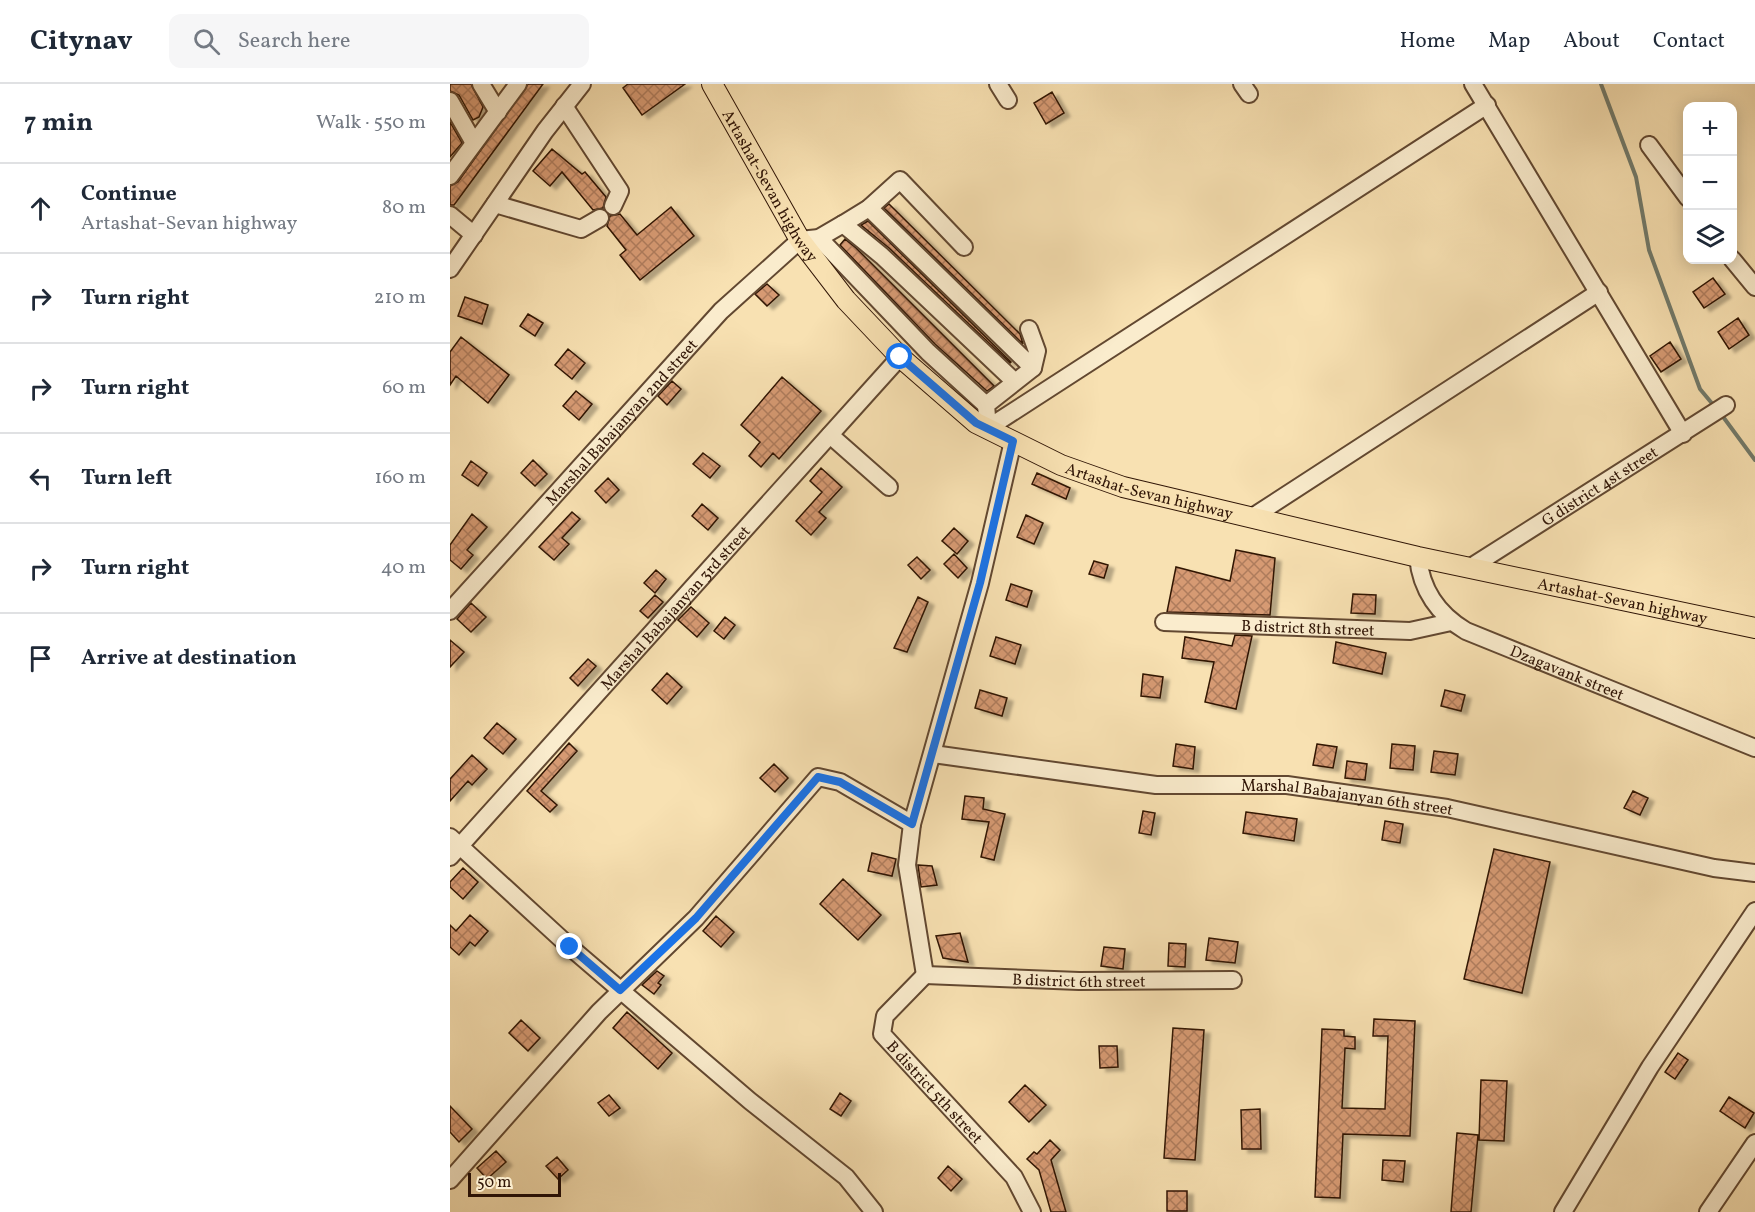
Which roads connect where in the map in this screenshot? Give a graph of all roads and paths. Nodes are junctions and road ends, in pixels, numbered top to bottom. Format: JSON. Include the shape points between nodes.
{"nodes":[{"id":1,"x":481,"y":84,"type":"edge"},
{"id":2,"x":518,"y":84,"type":"edge"},
{"id":3,"x":582,"y":84,"type":"edge"},
{"id":4,"x":712,"y":84,"type":"edge"},
{"id":5,"x":998,"y":84,"type":"edge"},
{"id":6,"x":1473,"y":84,"type":"edge"},
{"id":7,"x":1008,"y":100,"type":"dead end"},
{"id":8,"x":450,"y":102,"type":"edge"},
{"id":9,"x":1487,"y":105,"type":"junction"},
{"id":10,"x":564,"y":106,"type":"junction"},
{"id":11,"x":498,"y":112,"type":"junction"},
{"id":12,"x":474,"y":143,"type":"junction"},
{"id":13,"x":1649,"y":145,"type":"dead end"},
{"id":14,"x":451,"y":172,"type":"edge"},
{"id":15,"x":1683,"y":191,"type":"edge"},
{"id":16,"x":495,"y":204,"type":"junction"},
{"id":17,"x":613,"y":206,"type":"dead end"},
{"id":18,"x":869,"y":208,"type":"junction"},
{"id":19,"x":450,"y":215,"type":"edge"},
{"id":20,"x":600,"y":218,"type":"dead end"},
{"id":21,"x":843,"y":224,"type":"junction"},
{"id":22,"x":474,"y":235,"type":"junction"},
{"id":23,"x":810,"y":239,"type":"junction"},
{"id":24,"x":964,"y":247,"type":"dead end"},
{"id":25,"x":1736,"y":264,"type":"edge"},
{"id":26,"x":450,"y":269,"type":"edge"},
{"id":27,"x":1755,"y":287,"type":"edge"},
{"id":28,"x":1599,"y":292,"type":"junction"},
{"id":29,"x":1029,"y":329,"type":"dead end"},
{"id":30,"x":900,"y":357,"type":"junction"},
{"id":31,"x":1033,"y":368,"type":"junction"},
{"id":32,"x":1014,"y":381,"type":"junction"},
{"id":33,"x":986,"y":405,"type":"junction"},
{"id":34,"x":1726,"y":405,"type":"dead end"},
{"id":35,"x":988,"y":429,"type":"junction"},
{"id":36,"x":1683,"y":434,"type":"junction"},
{"id":37,"x":830,"y":435,"type":"junction"},
{"id":38,"x":1013,"y":441,"type":"junction"},
{"id":39,"x":889,"y":487,"type":"dead end"},
{"id":40,"x":1251,"y":518,"type":"junction"},
{"id":41,"x":1418,"y":557,"type":"junction"},
{"id":42,"x":1471,"y":567,"type":"junction"},
{"id":43,"x":450,"y":611,"type":"edge"},
{"id":44,"x":1164,"y":622,"type":"dead end"},
{"id":45,"x":1451,"y":622,"type":"junction"},
{"id":46,"x":1755,"y":628,"type":"edge"},
{"id":47,"x":1755,"y":748,"type":"edge"},
{"id":48,"x":933,"y":754,"type":"junction"},
{"id":49,"x":912,"y":824,"type":"junction"},
{"id":50,"x":453,"y":846,"type":"edge"},
{"id":51,"x":1755,"y":873,"type":"edge"},
{"id":52,"x":1755,"y":911,"type":"edge"},
{"id":53,"x":925,"y":975,"type":"junction"},
{"id":54,"x":1233,"y":980,"type":"dead end"},
{"id":55,"x":620,"y":990,"type":"junction"},
{"id":56,"x":1755,"y":1143,"type":"edge"},
{"id":57,"x":450,"y":1180,"type":"edge"},
{"id":58,"x":874,"y":1212,"type":"edge"},
{"id":59,"x":1032,"y":1212,"type":"edge"},
{"id":60,"x":1563,"y":1212,"type":"edge"},
{"id":61,"x":1708,"y":1212,"type":"edge"}],
"edges":[{"from":1,"to":11,"type":"street"},
{"from":2,"to":11,"type":"street"},
{"from":3,"to":10,"type":"street"},
{"from":4,"to":23,"type":"main road","name":"Artashat-Sevan highway"},
{"from":5,"to":7,"type":"street"},
{"from":6,"to":9,"type":"street"},
{"from":8,"to":12,"type":"street"},
{"from":9,"to":28,"type":"street"},
{"from":9,"to":35,"type":"street"},
{"from":10,"to":16,"type":"street"},
{"from":10,"to":17,"type":"street","via":[[620,191]]},
{"from":11,"to":12,"type":"street"},
{"from":12,"to":14,"type":"street"},
{"from":13,"to":15,"type":"street"},
{"from":16,"to":20,"type":"street","via":[[581,229]]},
{"from":16,"to":22,"type":"street"},
{"from":18,"to":21,"type":"street","name":"Marshal Babajanyan 2nd street"},
{"from":18,"to":24,"type":"street","name":"Marshal Babajanyan 2nd street","via":[[900,180]]},
{"from":18,"to":31,"type":"street"},
{"from":19,"to":22,"type":"street"},
{"from":21,"to":23,"type":"street","name":"Marshal Babajanyan 2nd street"},
{"from":21,"to":32,"type":"street"},
{"from":22,"to":26,"type":"street"},
{"from":23,"to":30,"type":"main road","name":"Artashat-Sevan highway","via":[[846,300]]},
{"from":23,"to":33,"type":"street"},
{"from":23,"to":43,"type":"street","name":"Marshal Babajanyan 2nd street","via":[[721,311]]},
{"from":25,"to":27,"type":"street"},
{"from":28,"to":36,"type":"street"},
{"from":28,"to":40,"type":"street"},
{"from":29,"to":31,"type":"street","via":[[1037,351]]},
{"from":30,"to":35,"type":"main road","name":"Artashat-Sevan highway"},
{"from":30,"to":37,"type":"street","name":"Marshal Babajanyan 3rd street"},
{"from":31,"to":32,"type":"street"},
{"from":32,"to":33,"type":"street"},
{"from":33,"to":35,"type":"street"},
{"from":34,"to":36,"type":"street","name":"G district 4st street"},
{"from":35,"to":38,"type":"main road","name":"Artashat-Sevan highway"},
{"from":36,"to":42,"type":"street","name":"G district 4st street"},
{"from":37,"to":39,"type":"street"},
{"from":37,"to":50,"type":"street","name":"Marshal Babajanyan 3rd street"},
{"from":38,"to":40,"type":"main road","name":"Artashat-Sevan highway","via":[[1061,465],[1123,487]]},
{"from":38,"to":48,"type":"street","via":[[980,583]]},
{"from":40,"to":41,"type":"main road","name":"Artashat-Sevan highway"},
{"from":41,"to":42,"type":"main road","name":"Artashat-Sevan highway"},
{"from":41,"to":45,"type":"street","name":"Dzagavank street","via":[[1425,589]]},
{"from":42,"to":46,"type":"main road","name":"Artashat-Sevan highway"},
{"from":44,"to":45,"type":"street","name":"B district 8th street","via":[[1410,631]]},
{"from":45,"to":47,"type":"street","name":"Dzagavank street","via":[[1466,632]]},
{"from":48,"to":49,"type":"street"},
{"from":48,"to":51,"type":"street","name":"Marshal Babajanyan 6th street","via":[[1156,785],[1287,785],[1447,808],[1714,868]]},
{"from":49,"to":53,"type":"street","via":[[907,865]]},
{"from":49,"to":55,"type":"street","via":[[840,782],[818,777],[696,918]]},
{"from":50,"to":55,"type":"street"},
{"from":52,"to":60,"type":"street","via":[[1650,1067]]},
{"from":53,"to":54,"type":"street","name":"B district 6th street","via":[[1079,981]]},
{"from":53,"to":59,"type":"street","name":"B district 5th street","via":[[885,1016],[882,1034],[1014,1177]]},
{"from":55,"to":57,"type":"street"},
{"from":55,"to":58,"type":"street","via":[[846,1177]]},
{"from":56,"to":61,"type":"street"}]}
